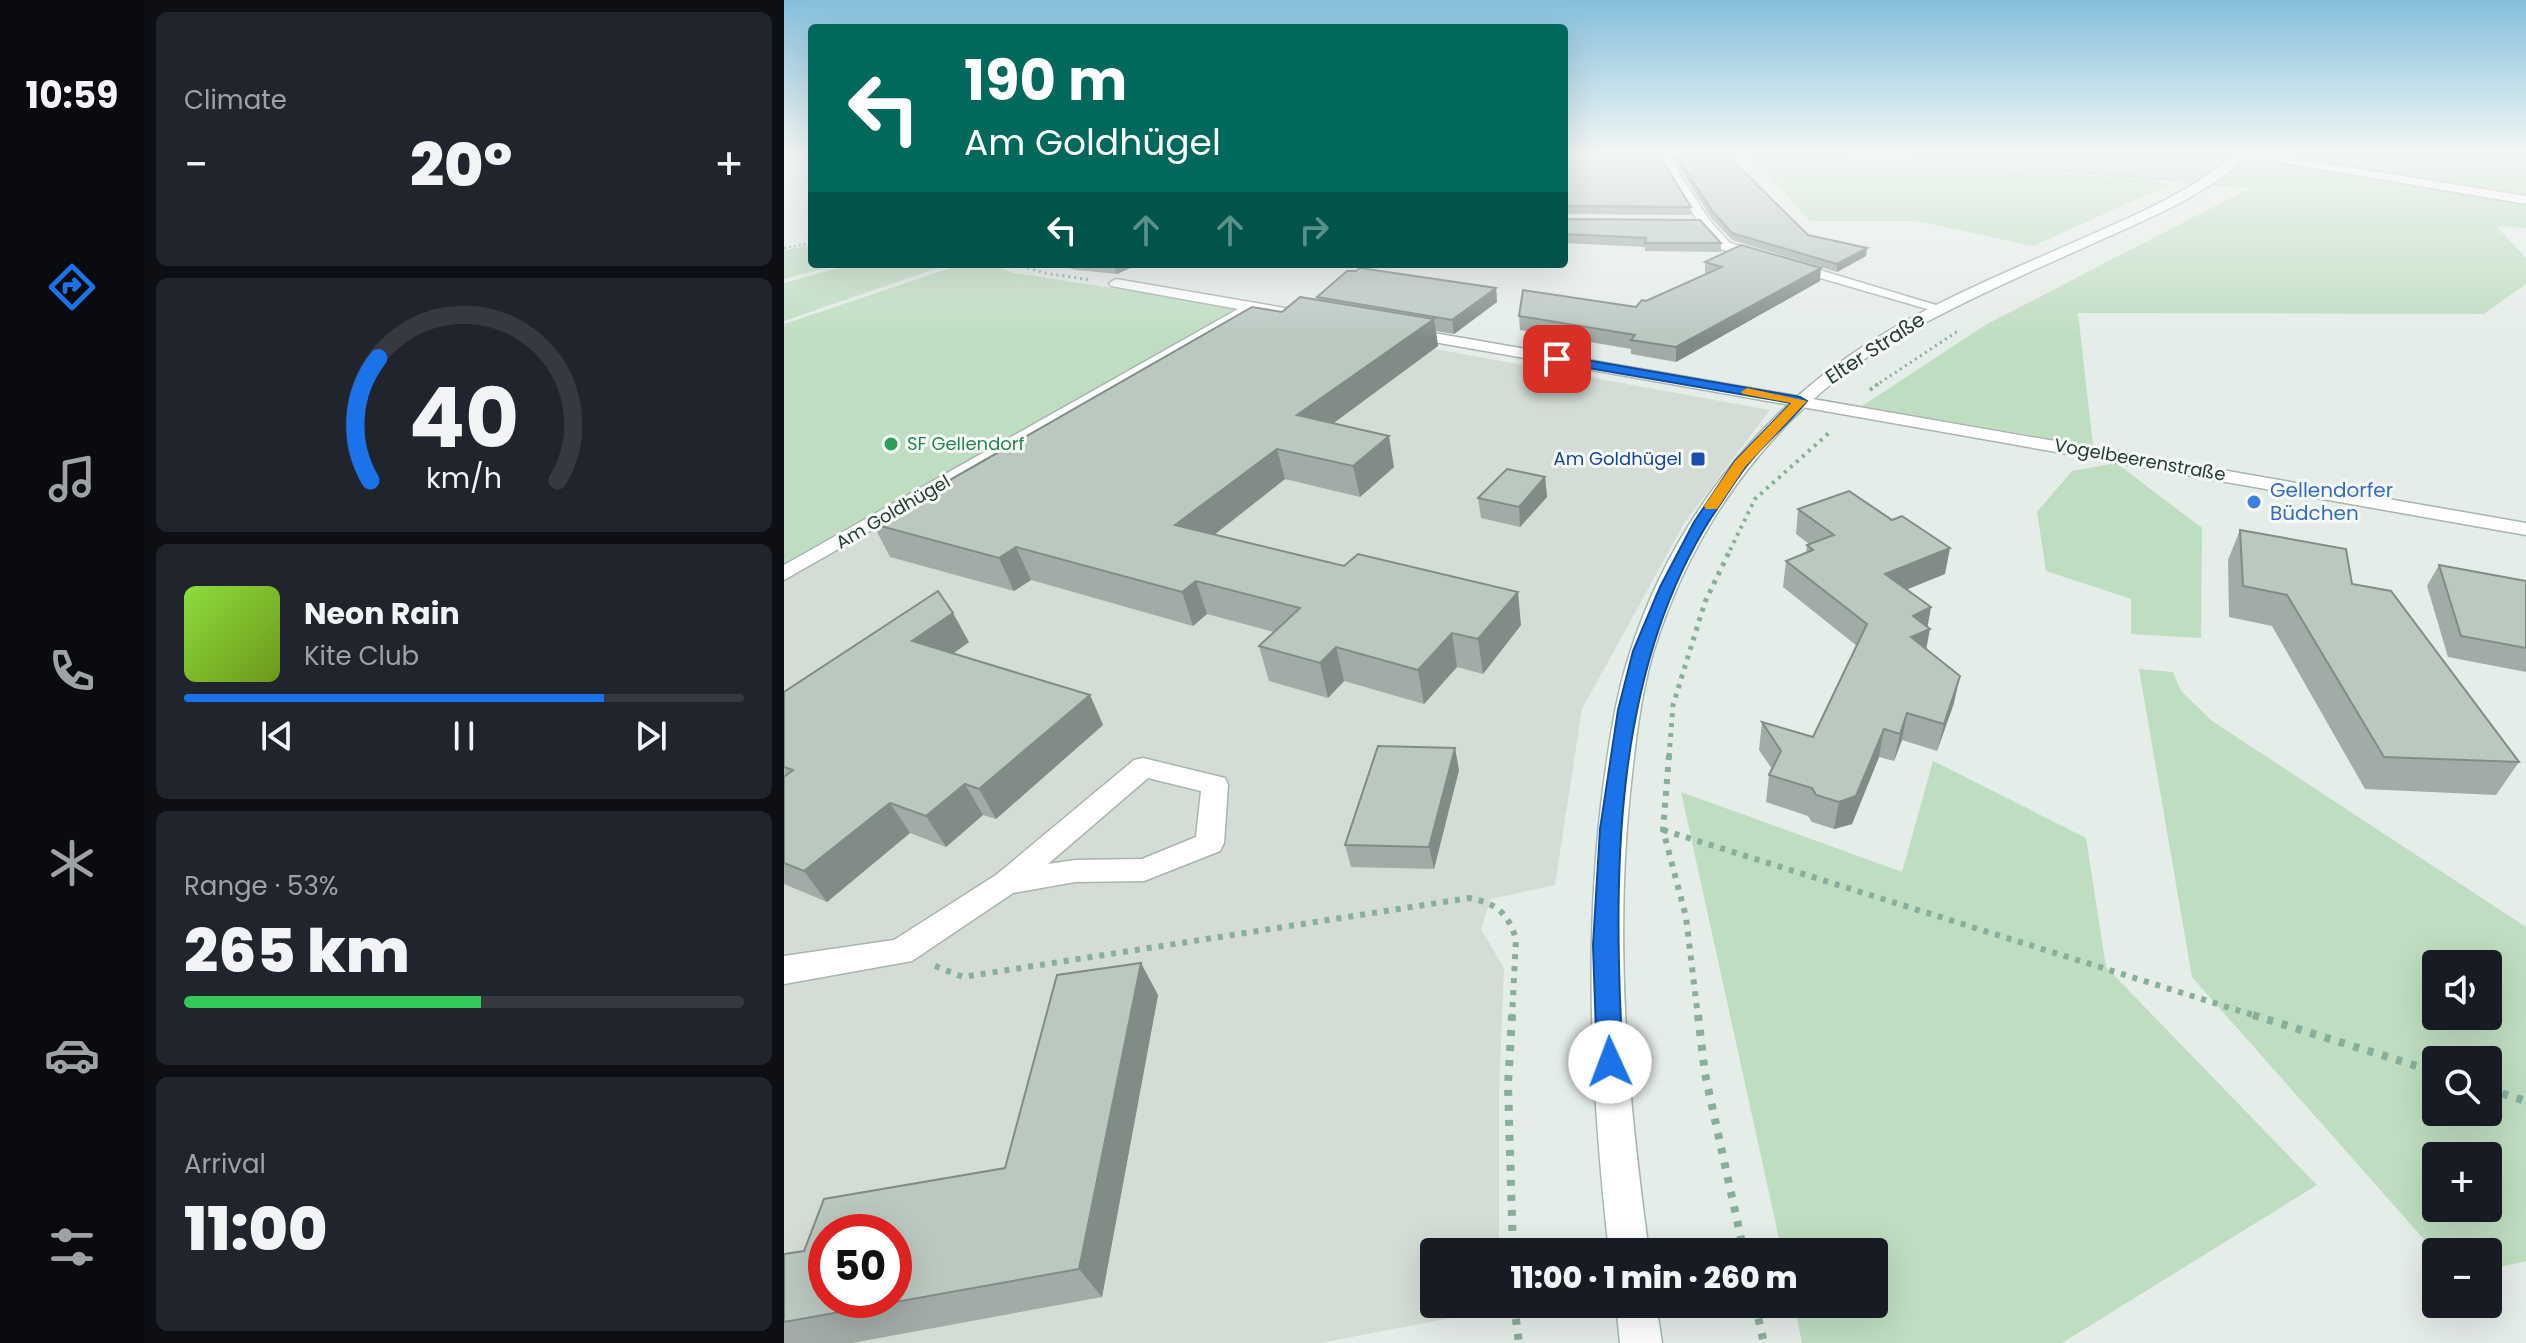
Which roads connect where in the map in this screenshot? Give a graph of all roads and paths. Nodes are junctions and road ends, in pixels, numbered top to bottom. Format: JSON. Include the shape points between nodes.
{"nodes":[{"id":1,"x":1699,"y":215,"type":"edge"},
{"id":2,"x":2146,"y":215,"type":"edge"},
{"id":3,"x":1688,"y":222,"type":"edge"},
{"id":4,"x":1704,"y":222,"type":"junction"},
{"id":5,"x":808,"y":244,"type":"edge"},
{"id":6,"x":784,"y":248,"type":"edge"},
{"id":7,"x":1028,"y":268,"type":"edge"},
{"id":8,"x":1116,"y":283,"type":"joint"},
{"id":9,"x":1252,"y":307,"type":"junction"},
{"id":10,"x":1939,"y":308,"type":"junction"},
{"id":11,"x":1330,"y":320,"type":"edge"},
{"id":12,"x":1962,"y":328,"type":"dead end"},
{"id":13,"x":1393,"y":331,"type":"edge"},
{"id":14,"x":1800,"y":401,"type":"junction"},
{"id":15,"x":1852,"y":409,"type":"junction"},
{"id":16,"x":2526,"y":529,"type":"edge"},
{"id":17,"x":784,"y":574,"type":"edge"},
{"id":18,"x":1663,"y":830,"type":"junction"},
{"id":19,"x":1006,"y":883,"type":"junction"},
{"id":20,"x":901,"y":952,"type":"junction"},
{"id":21,"x":784,"y":970,"type":"edge"},
{"id":22,"x":2422,"y":1068,"type":"edge"},
{"id":23,"x":2502,"y":1093,"type":"edge"},
{"id":24,"x":2526,"y":1101,"type":"edge"},
{"id":25,"x":1513,"y":1238,"type":"edge"},
{"id":26,"x":1627,"y":1238,"type":"edge"},
{"id":27,"x":1741,"y":1238,"type":"edge"},
{"id":28,"x":1516,"y":1318,"type":"edge"},
{"id":29,"x":1638,"y":1318,"type":"edge"},
{"id":30,"x":1758,"y":1318,"type":"edge"},
{"id":31,"x":1519,"y":1343,"type":"edge"},
{"id":32,"x":1641,"y":1343,"type":"edge"},
{"id":33,"x":1764,"y":1343,"type":"edge"}],
"edges":[{"from":1,"to":4,"type":"street"},
{"from":2,"to":10,"type":"street","name":"Elter Straße"},
{"from":3,"to":4,"type":"street"},
{"from":4,"to":10,"type":"street","via":[[1725,246]]},
{"from":5,"to":6,"type":"path"},
{"from":7,"to":8,"type":"path"},
{"from":8,"to":9,"type":"street"},
{"from":9,"to":11,"type":"street"},
{"from":9,"to":17,"type":"street","name":"Am Goldhügel"},
{"from":10,"to":14,"type":"street","name":"Elter Straße","via":[[1831,374]]},
{"from":12,"to":15,"type":"path","via":[[1867,391]]},
{"from":13,"to":14,"type":"street"},
{"from":14,"to":15,"type":"street","name":"Vogelbeerenstraße"},
{"from":14,"to":26,"type":"street","name":"Elter Straße","via":[[1740,464],[1701,522],[1642,651],[1628,710],[1611,829],[1604,945],[1612,1121]]},
{"from":15,"to":16,"type":"street","name":"Vogelbeerenstraße"},
{"from":15,"to":18,"type":"path","via":[[1755,499],[1705,602],[1673,705]]},
{"from":18,"to":22,"type":"path"},
{"from":18,"to":27,"type":"path","via":[[1686,917],[1705,1074]]},
{"from":19,"to":19,"type":"street","via":[[1143,767],[1215,785],[1210,843],[1144,870],[1075,871]]},
{"from":19,"to":20,"type":"street"},
{"from":20,"to":21,"type":"street"},
{"from":20,"to":25,"type":"path","via":[[963,977],[1453,900],[1489,901],[1512,921],[1516,939],[1508,1085]]},
{"from":23,"to":24,"type":"path"},
{"from":28,"to":31,"type":"path"},
{"from":29,"to":32,"type":"street"},
{"from":30,"to":33,"type":"path"}]}
